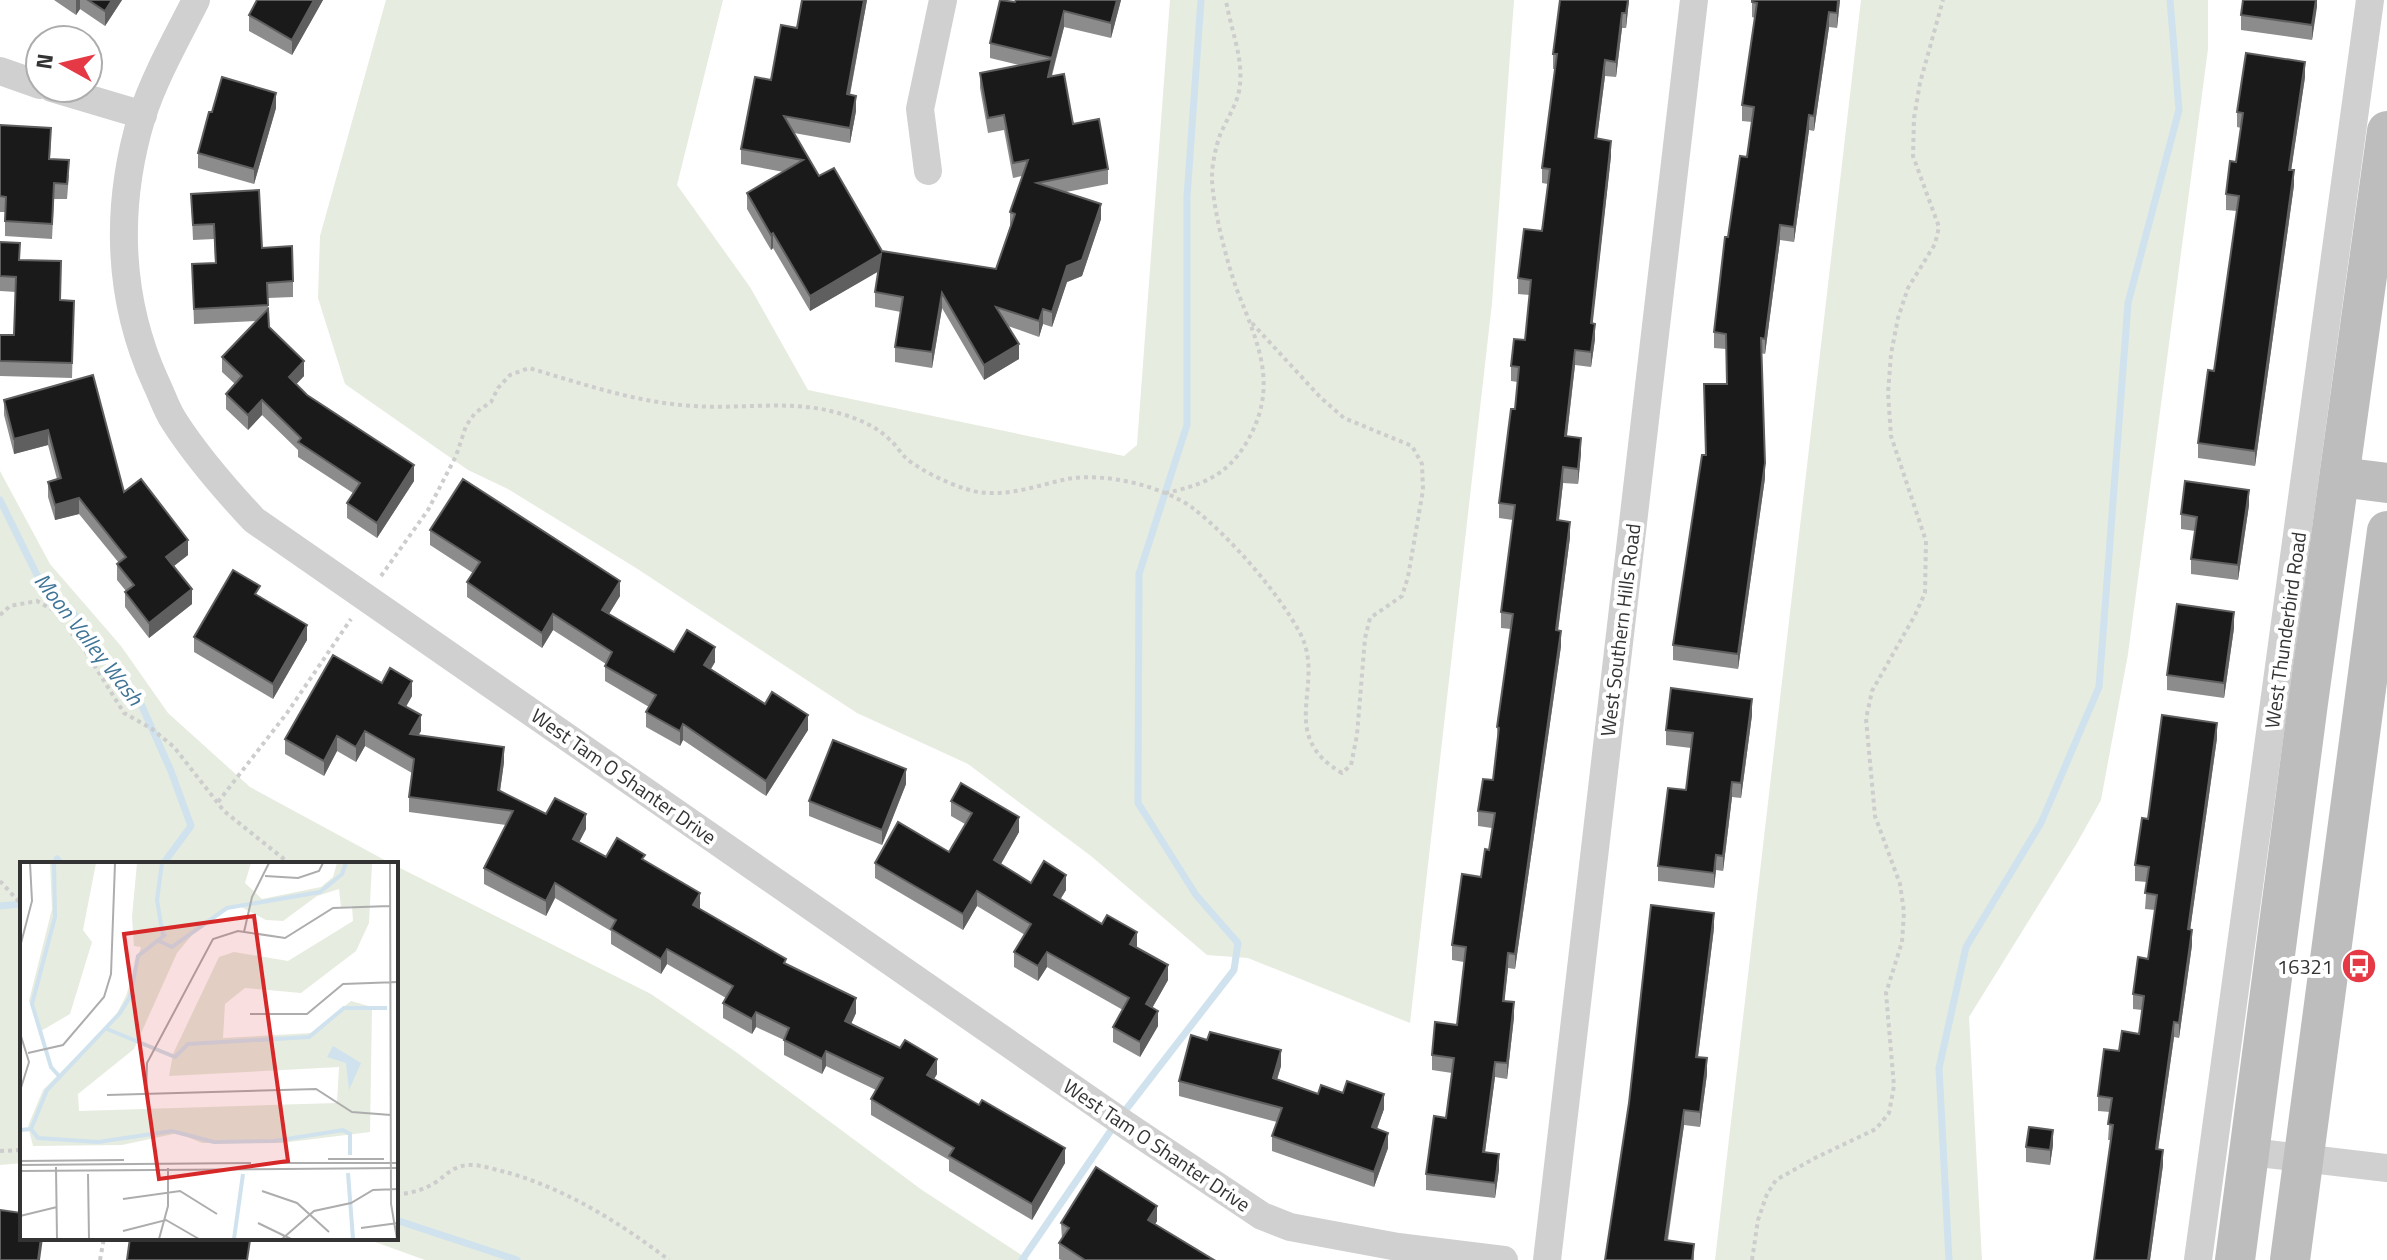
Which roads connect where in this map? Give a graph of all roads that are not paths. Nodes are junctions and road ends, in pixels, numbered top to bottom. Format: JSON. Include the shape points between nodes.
{"nodes":[{"id":1,"x":196,"y":0,"type":"edge"},
{"id":2,"x":943,"y":0,"type":"edge"},
{"id":3,"x":1694,"y":0,"type":"edge"},
{"id":4,"x":2370,"y":0,"type":"edge"},
{"id":5,"x":0,"y":71,"type":"edge"},
{"id":6,"x":24,"y":79,"type":"edge"},
{"id":7,"x":104,"y":103,"type":"edge"},
{"id":8,"x":143,"y":115,"type":"junction"},
{"id":9,"x":2387,"y":131,"type":"edge"},
{"id":10,"x":928,"y":171,"type":"dead end"},
{"id":11,"x":2340,"y":477,"type":"junction"},
{"id":12,"x":2387,"y":483,"type":"edge"},
{"id":13,"x":2387,"y":531,"type":"edge"},
{"id":14,"x":2250,"y":1152,"type":"junction"},
{"id":15,"x":2304,"y":1158,"type":"junction"},
{"id":16,"x":2387,"y":1168,"type":"edge"},
{"id":17,"x":1504,"y":1260,"type":"edge"},
{"id":18,"x":1547,"y":1260,"type":"edge"},
{"id":19,"x":2198,"y":1260,"type":"edge"},
{"id":20,"x":2235,"y":1260,"type":"edge"},
{"id":21,"x":2290,"y":1260,"type":"edge"}],
"edges":[{"from":1,"to":8,"type":"street","name":"West Tam O Shanter Drive"},
{"from":2,"to":10,"type":"street","via":[[920,109]]},
{"from":3,"to":18,"type":"street","name":"West Southern Hills Road"},
{"from":4,"to":19,"type":"street","name":"West Thunderbird Road"},
{"from":5,"to":6,"type":"street"},
{"from":7,"to":8,"type":"street"},
{"from":8,"to":17,"type":"street","name":"West Tam O Shanter Drive","via":[[123,223],[126,289],[141,351],[172,419],[210,473],[254,520],[1262,1216],[1319,1234]]},
{"from":9,"to":11,"type":"main road","name":"West Thunderbird Road"},
{"from":11,"to":12,"type":"main road"},
{"from":11,"to":14,"type":"main road","name":"West Thunderbird Road"},
{"from":13,"to":15,"type":"main road"},
{"from":14,"to":15,"type":"street"},
{"from":14,"to":20,"type":"main road","name":"West Thunderbird Road"},
{"from":15,"to":16,"type":"street"},
{"from":15,"to":21,"type":"main road"}]}
